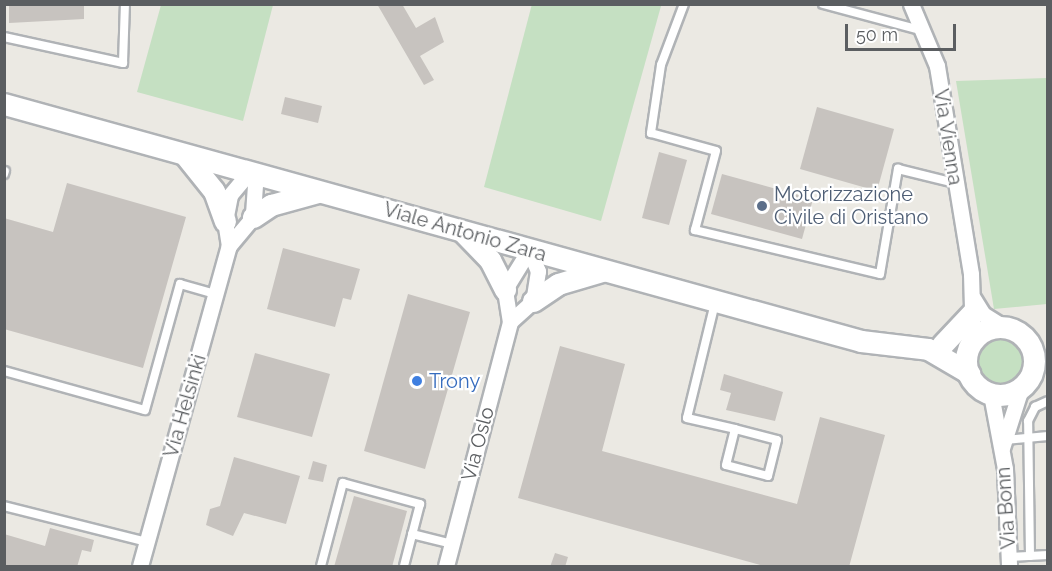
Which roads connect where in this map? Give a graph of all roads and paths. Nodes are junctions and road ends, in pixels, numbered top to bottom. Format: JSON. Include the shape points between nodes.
{"nodes":[{"id":1,"x":125,"y":4,"type":"edge"},
{"id":2,"x":684,"y":4,"type":"edge"},
{"id":3,"x":824,"y":4,"type":"edge"},
{"id":4,"x":911,"y":4,"type":"edge"},
{"id":5,"x":922,"y":30,"type":"junction"},
{"id":6,"x":4,"y":37,"type":"edge"},
{"id":7,"x":4,"y":104,"type":"edge"},
{"id":8,"x":185,"y":155,"type":"junction"},
{"id":9,"x":249,"y":172,"type":"junction"},
{"id":10,"x":955,"y":183,"type":"junction"},
{"id":11,"x":318,"y":192,"type":"junction"},
{"id":12,"x":253,"y":217,"type":"junction"},
{"id":13,"x":225,"y":221,"type":"junction"},
{"id":14,"x":463,"y":232,"type":"junction"},
{"id":15,"x":229,"y":246,"type":"junction"},
{"id":16,"x":529,"y":250,"type":"junction"},
{"id":17,"x":602,"y":271,"type":"junction"},
{"id":18,"x":505,"y":289,"type":"junction"},
{"id":19,"x":216,"y":294,"type":"junction"},
{"id":20,"x":533,"y":301,"type":"junction"},
{"id":21,"x":716,"y":302,"type":"junction"},
{"id":22,"x":973,"y":305,"type":"junction"},
{"id":23,"x":510,"y":322,"type":"junction"},
{"id":24,"x":1004,"y":327,"type":"junction"},
{"id":25,"x":1026,"y":339,"type":"junction"},
{"id":26,"x":973,"y":341,"type":"junction"},
{"id":27,"x":935,"y":347,"type":"junction"},
{"id":28,"x":1047,"y":347,"type":"edge"},
{"id":29,"x":4,"y":371,"type":"edge"},
{"id":30,"x":969,"y":373,"type":"junction"},
{"id":31,"x":1033,"y":379,"type":"edge"},
{"id":32,"x":991,"y":394,"type":"junction"},
{"id":33,"x":1047,"y":401,"type":"edge"},
{"id":34,"x":735,"y":429,"type":"junction"},
{"id":35,"x":1047,"y":436,"type":"edge"},
{"id":36,"x":1028,"y":437,"type":"junction"},
{"id":37,"x":1003,"y":445,"type":"junction"},
{"id":38,"x":4,"y":506,"type":"edge"},
{"id":39,"x":412,"y":534,"type":"junction"},
{"id":40,"x":147,"y":542,"type":"junction"},
{"id":41,"x":452,"y":544,"type":"junction"},
{"id":42,"x":1047,"y":555,"type":"edge"},
{"id":43,"x":1030,"y":556,"type":"junction"},
{"id":44,"x":1009,"y":562,"type":"edge"},
{"id":45,"x":140,"y":567,"type":"edge"},
{"id":46,"x":321,"y":567,"type":"edge"},
{"id":47,"x":404,"y":567,"type":"edge"},
{"id":48,"x":446,"y":567,"type":"edge"}],
"edges":[{"from":1,"to":6,"type":"lane","via":[[123,63]]},
{"from":2,"to":10,"type":"lane","via":[[661,65],[651,133],[716,151],[695,230],[880,274],[898,169]]},
{"from":3,"to":5,"type":"lane"},
{"from":4,"to":5,"type":"street","name":"Via Vienna"},
{"from":5,"to":10,"type":"street","name":"Via Vienna","via":[[937,66]]},
{"from":7,"to":8,"type":"main road","name":"Viale Antonio Zara"},
{"from":8,"to":9,"type":"main road","name":"Viale Antonio Zara"},
{"from":8,"to":13,"type":"main road","via":[[214,191]]},
{"from":9,"to":11,"type":"main road","name":"Viale Antonio Zara"},
{"from":9,"to":12,"type":"street","via":[[255,185]]},
{"from":9,"to":13,"type":"street","name":"Via Helsinki","via":[[237,181]]},
{"from":10,"to":22,"type":"street","name":"Via Vienna"},
{"from":11,"to":12,"type":"main road","via":[[271,205]]},
{"from":11,"to":14,"type":"main road","name":"Viale Antonio Zara"},
{"from":12,"to":15,"type":"street","name":"Via Helsinki"},
{"from":13,"to":15,"type":"street","name":"Via Helsinki"},
{"from":14,"to":16,"type":"main road","name":"Viale Antonio Zara"},
{"from":14,"to":18,"type":"main road","via":[[490,260]]},
{"from":15,"to":19,"type":"street","name":"Via Helsinki"},
{"from":16,"to":17,"type":"main road","name":"Viale Antonio Zara"},
{"from":16,"to":18,"type":"street"},
{"from":16,"to":20,"type":"street","via":[[538,271]]},
{"from":17,"to":20,"type":"main road","via":[[558,284]]},
{"from":17,"to":21,"type":"main road","name":"Viale Antonio Zara"},
{"from":18,"to":23,"type":"street","name":"Via Oslo"},
{"from":19,"to":29,"type":"lane","via":[[180,284],[145,410]]},
{"from":19,"to":40,"type":"street","name":"Via Helsinki"},
{"from":20,"to":23,"type":"street"},
{"from":21,"to":27,"type":"main road","name":"Viale Antonio Zara","via":[[861,341]]},
{"from":21,"to":34,"type":"lane","via":[[687,418]]},
{"from":22,"to":24,"type":"street"},
{"from":22,"to":26,"type":"street","name":"Via Vienna"},
{"from":22,"to":27,"type":"main road"},
{"from":23,"to":41,"type":"street","name":"Via Oslo"},
{"from":24,"to":25,"type":"main road"},
{"from":24,"to":26,"type":"main road","via":[[989,329]]},
{"from":25,"to":28,"type":"main road"},
{"from":25,"to":31,"type":"main road","via":[[1034,357]]},
{"from":26,"to":27,"type":"main road","name":"Viale Antonio Zara"},
{"from":26,"to":30,"type":"main road"},
{"from":27,"to":30,"type":"main road","name":"Viale Antonio Zara"},
{"from":30,"to":32,"type":"main road"},
{"from":31,"to":32,"type":"main road"},
{"from":31,"to":37,"type":"street","name":"Via Bonn"},
{"from":32,"to":37,"type":"street","name":"Via Bonn"},
{"from":33,"to":36,"type":"lane","via":[[1035,407]]},
{"from":34,"to":34,"type":"lane","via":[[777,440],[768,476],[726,465]]},
{"from":35,"to":36,"type":"lane"},
{"from":36,"to":37,"type":"lane"},
{"from":36,"to":43,"type":"lane"},
{"from":37,"to":44,"type":"street","name":"Via Bonn"},
{"from":38,"to":40,"type":"lane"},
{"from":39,"to":41,"type":"lane"},
{"from":39,"to":46,"type":"lane","via":[[420,504],[343,483]]},
{"from":39,"to":47,"type":"lane"},
{"from":40,"to":45,"type":"street","name":"Via Helsinki"},
{"from":41,"to":48,"type":"street","name":"Via Oslo"},
{"from":42,"to":43,"type":"lane"},
{"from":43,"to":44,"type":"lane"}]}
